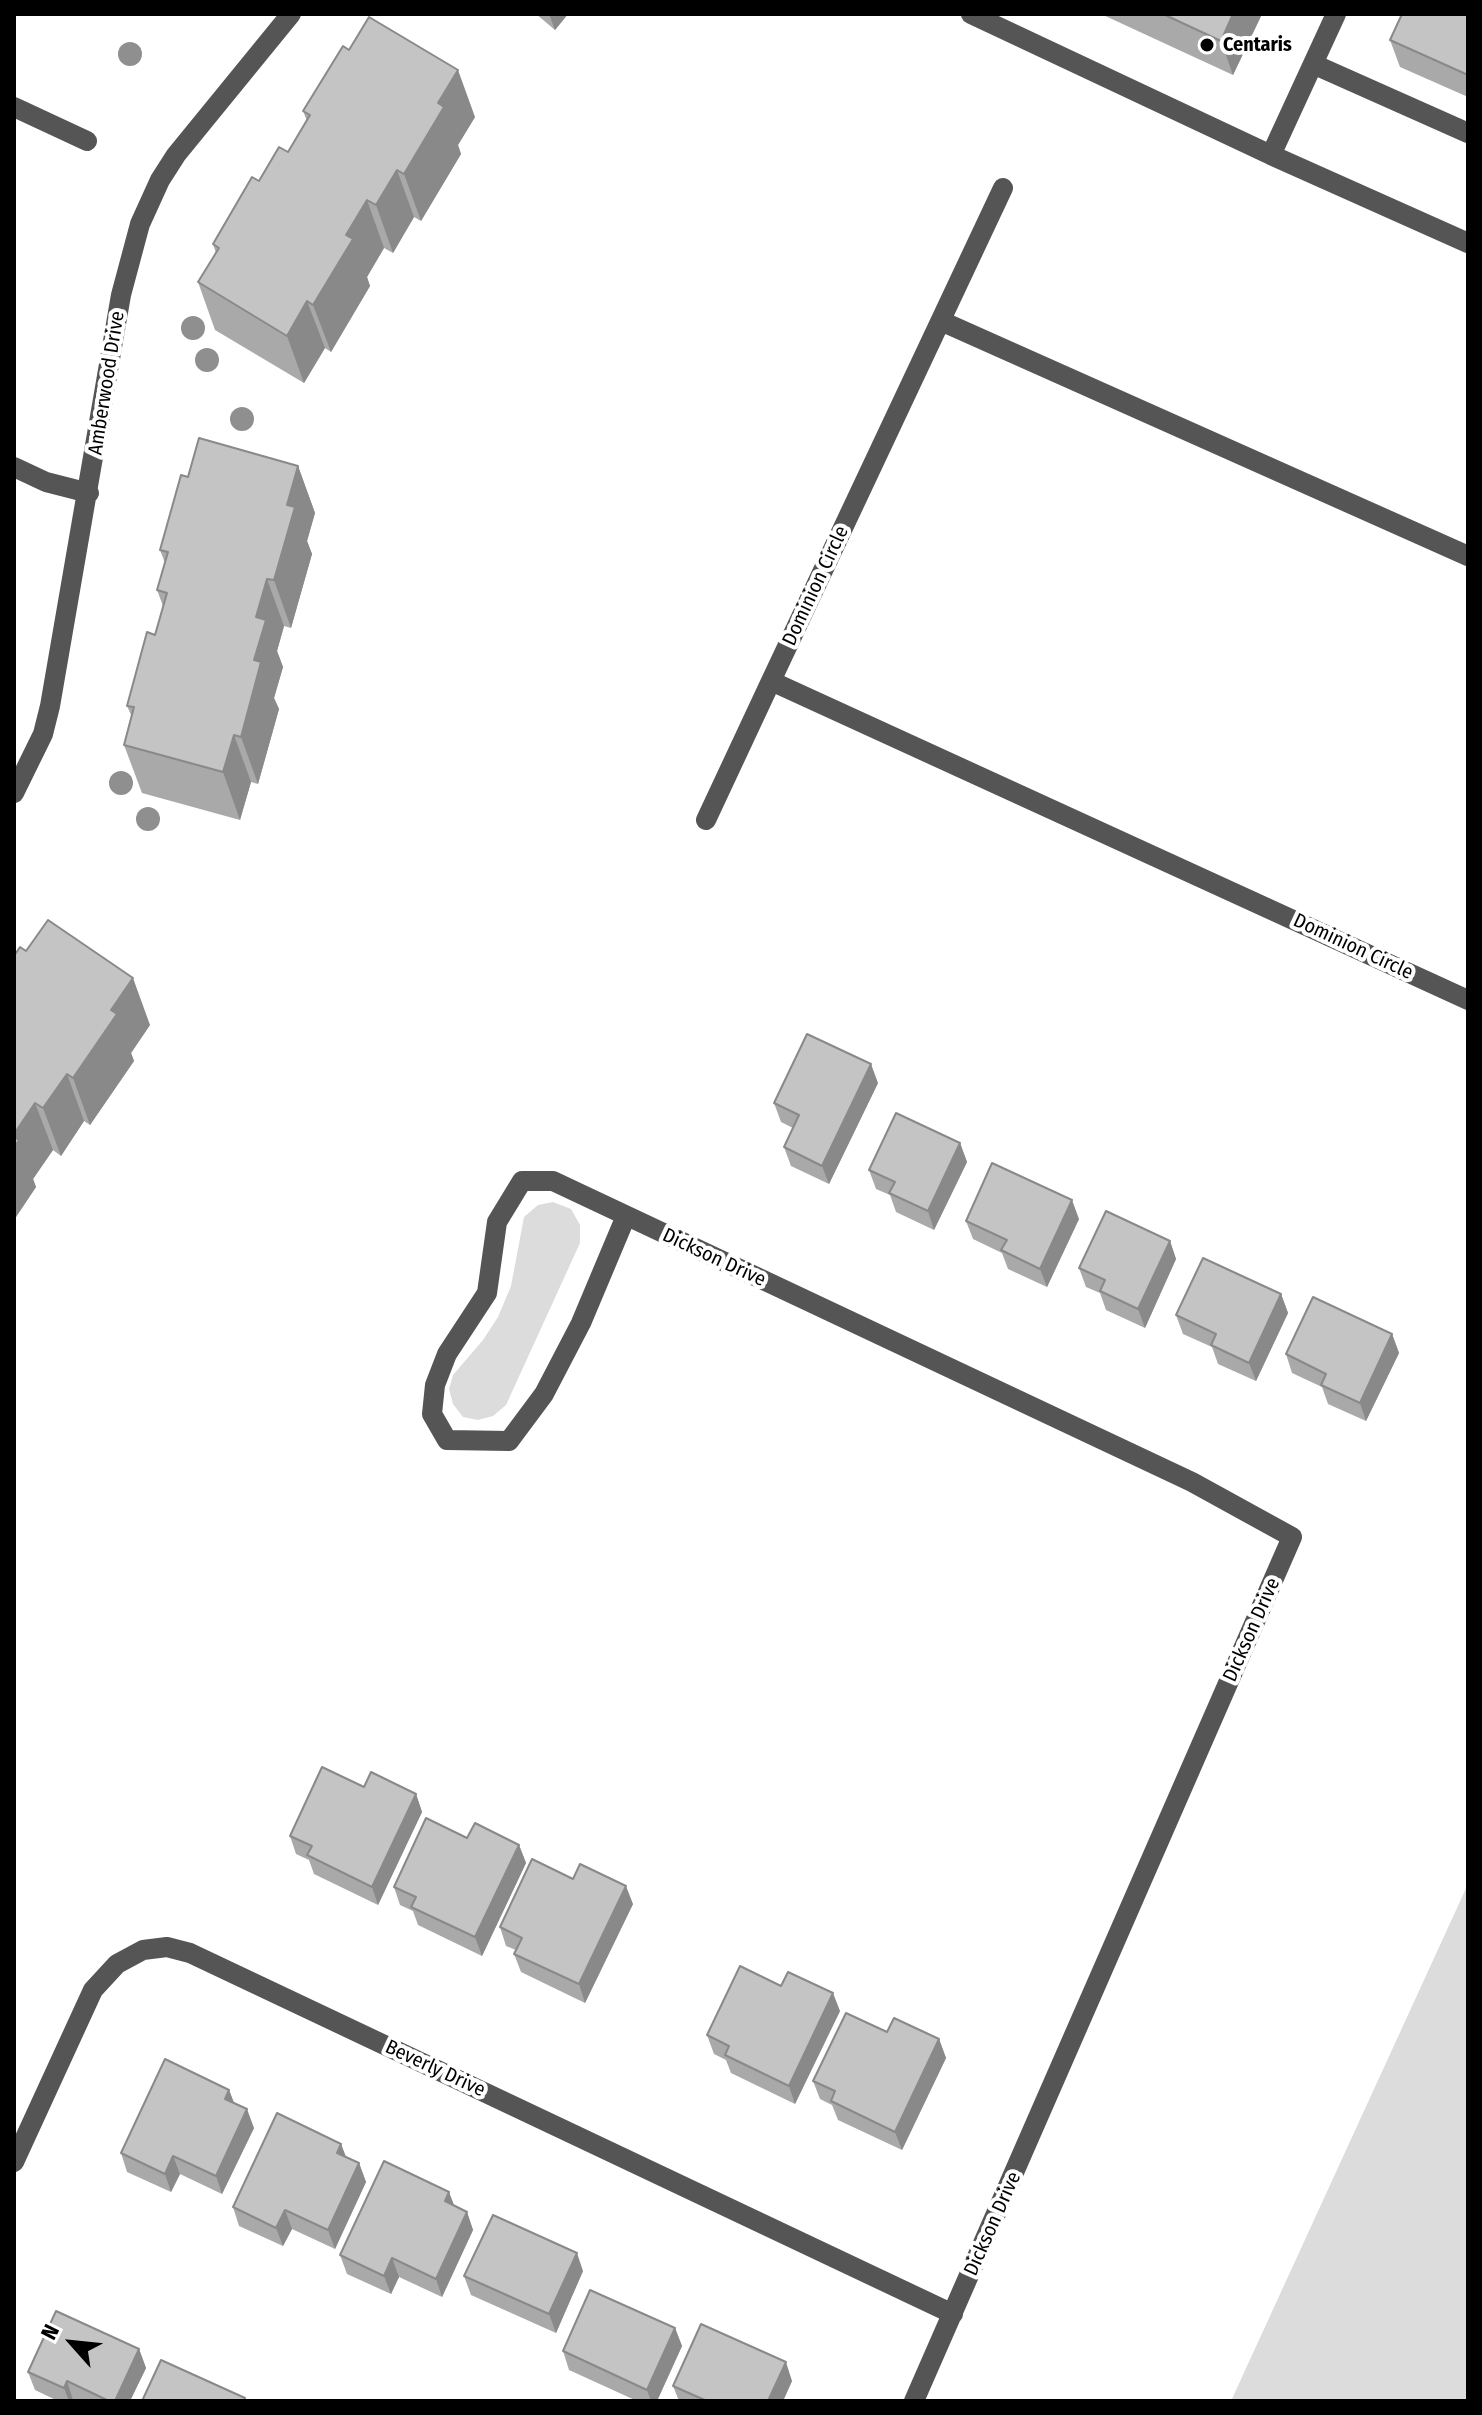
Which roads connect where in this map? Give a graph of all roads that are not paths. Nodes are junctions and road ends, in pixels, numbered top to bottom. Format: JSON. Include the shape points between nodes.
{"nodes":[{"id":1,"x":291,"y":14,"type":"edge"},
{"id":2,"x":971,"y":14,"type":"edge"},
{"id":3,"x":1336,"y":14,"type":"edge"},
{"id":4,"x":1313,"y":64,"type":"junction"},
{"id":5,"x":14,"y":107,"type":"edge"},
{"id":6,"x":1468,"y":133,"type":"edge"},
{"id":7,"x":87,"y":141,"type":"dead end"},
{"id":8,"x":1271,"y":155,"type":"junction"},
{"id":9,"x":1003,"y":188,"type":"dead end"},
{"id":10,"x":1468,"y":243,"type":"edge"},
{"id":11,"x":941,"y":321,"type":"junction"},
{"id":12,"x":14,"y":467,"type":"edge"},
{"id":13,"x":89,"y":493,"type":"junction"},
{"id":14,"x":1468,"y":556,"type":"edge"},
{"id":15,"x":771,"y":681,"type":"junction"},
{"id":16,"x":14,"y":793,"type":"edge"},
{"id":17,"x":706,"y":820,"type":"dead end"},
{"id":18,"x":1468,"y":1000,"type":"edge"},
{"id":19,"x":626,"y":1216,"type":"junction"},
{"id":20,"x":14,"y":2162,"type":"edge"},
{"id":21,"x":953,"y":2314,"type":"junction"},
{"id":22,"x":914,"y":2401,"type":"edge"}],
"edges":[{"from":1,"to":13,"type":"street","name":"Amberwood Drive","via":[[176,155],[140,224],[121,295]]},
{"from":2,"to":8,"type":"street"},
{"from":3,"to":4,"type":"street"},
{"from":4,"to":6,"type":"street"},
{"from":4,"to":8,"type":"street"},
{"from":5,"to":7,"type":"street"},
{"from":8,"to":10,"type":"street"},
{"from":9,"to":11,"type":"street","name":"Dominion Circle"},
{"from":11,"to":14,"type":"street"},
{"from":11,"to":15,"type":"street","name":"Dominion Circle"},
{"from":12,"to":13,"type":"street"},
{"from":13,"to":16,"type":"street","name":"Amberwood Drive","via":[[43,734]]},
{"from":15,"to":17,"type":"street"},
{"from":15,"to":18,"type":"street","name":"Dominion Circle"},
{"from":19,"to":19,"type":"street","name":"Dickson Drive","via":[[553,1181],[522,1181],[497,1222],[487,1293],[447,1354],[435,1385],[432,1414],[447,1440],[509,1441],[552,1380]]},
{"from":19,"to":21,"type":"street","name":"Dickson Drive","via":[[1192,1482],[1292,1537]]},
{"from":20,"to":21,"type":"street","name":"Beverly Drive","via":[[93,1990],[117,1964],[143,1950],[167,1947],[190,1953]]},
{"from":21,"to":22,"type":"street","name":"Dickson Drive"}]}
